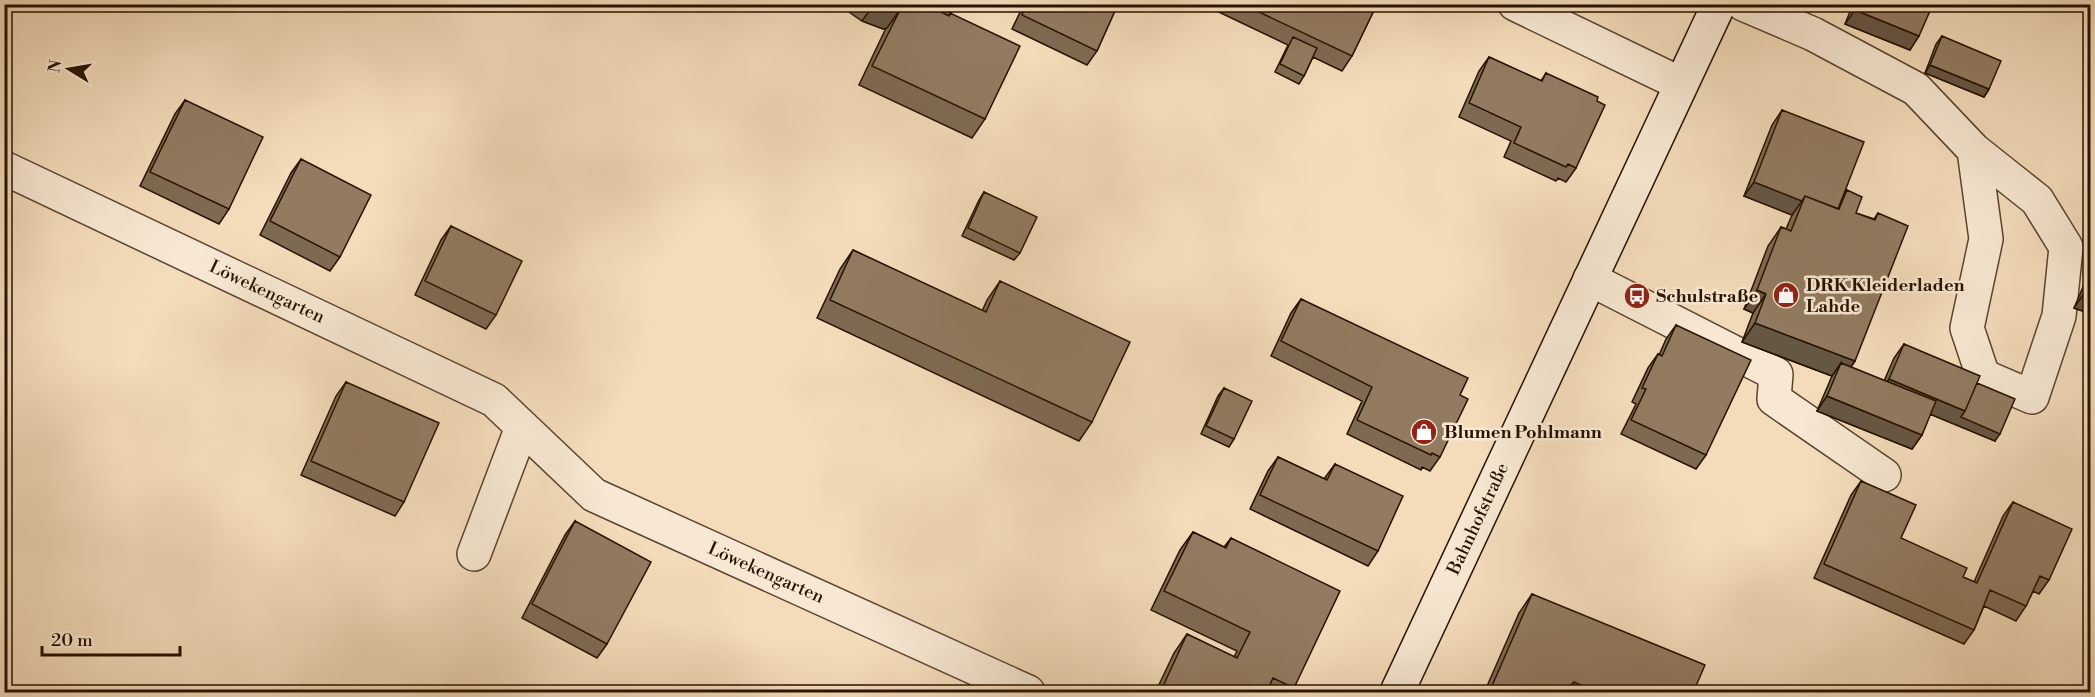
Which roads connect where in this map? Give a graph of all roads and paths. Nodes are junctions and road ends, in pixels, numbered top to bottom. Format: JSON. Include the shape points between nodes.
{"nodes":[{"id":1,"x":1515,"y":4,"type":"edge"},
{"id":2,"x":1719,"y":4,"type":"edge"},
{"id":3,"x":1743,"y":4,"type":"edge"},
{"id":4,"x":1681,"y":84,"type":"junction"},
{"id":5,"x":1974,"y":150,"type":"junction"},
{"id":6,"x":4,"y":168,"type":"edge"},
{"id":7,"x":1590,"y":279,"type":"junction"},
{"id":8,"x":522,"y":428,"type":"junction"},
{"id":9,"x":1884,"y":475,"type":"dead end"},
{"id":10,"x":474,"y":554,"type":"dead end"},
{"id":11,"x":1028,"y":693,"type":"edge"},
{"id":12,"x":1397,"y":693,"type":"edge"}],
"edges":[{"from":1,"to":4,"type":"street"},
{"from":2,"to":4,"type":"street","name":"Bahnhofstraße"},
{"from":3,"to":5,"type":"street","via":[[1813,34],[1916,89]]},
{"from":4,"to":7,"type":"street","name":"Bahnhofstraße"},
{"from":5,"to":5,"type":"street","via":[[2037,200],[2066,247],[2059,316],[2032,397],[1983,376],[1967,328],[1986,239]]},
{"from":6,"to":8,"type":"street","name":"Löwekengarten","via":[[494,400]]},
{"from":7,"to":9,"type":"street","via":[[1776,374],[1774,399]]},
{"from":7,"to":12,"type":"street","name":"Bahnhofstraße"},
{"from":8,"to":10,"type":"street"},
{"from":8,"to":11,"type":"street","name":"Löwekengarten","via":[[594,495]]}]}
